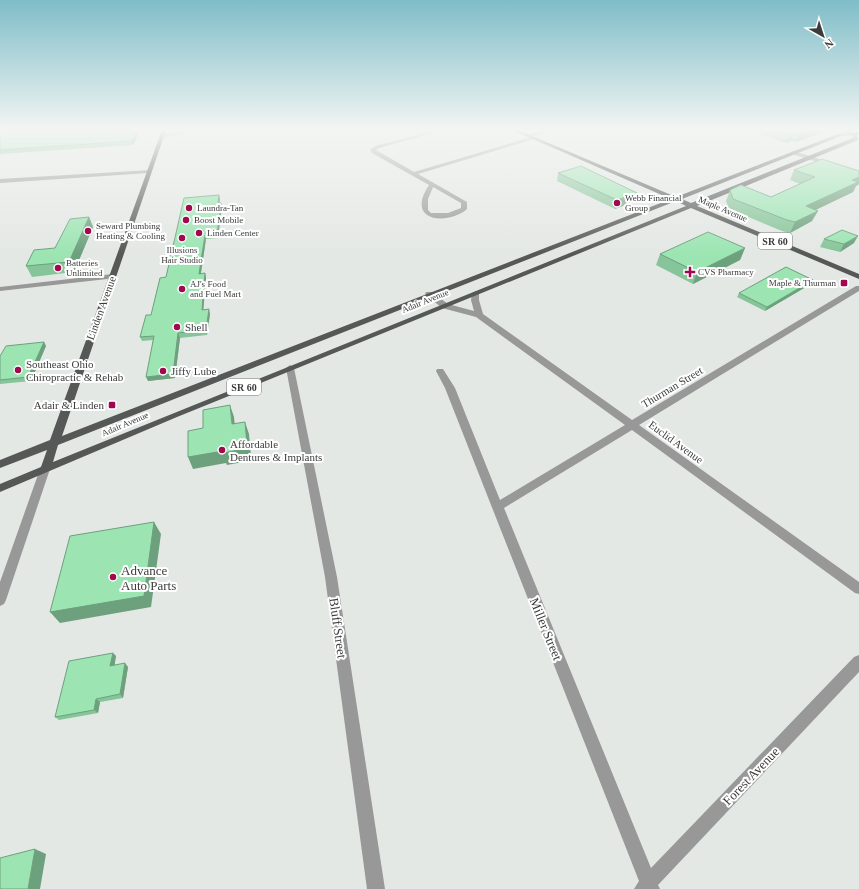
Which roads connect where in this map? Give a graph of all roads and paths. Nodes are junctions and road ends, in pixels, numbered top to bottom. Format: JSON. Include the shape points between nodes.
{"nodes":[{"id":1,"x":409,"y":171,"type":"edge"},
{"id":2,"x":421,"y":171,"type":"edge"},
{"id":3,"x":612,"y":171,"type":"edge"},
{"id":4,"x":747,"y":171,"type":"edge"},
{"id":5,"x":777,"y":171,"type":"edge"},
{"id":6,"x":149,"y":172,"type":"joint"},
{"id":7,"x":413,"y":174,"type":"junction"},
{"id":8,"x":0,"y":181,"type":"edge"},
{"id":9,"x":432,"y":185,"type":"junction"},
{"id":10,"x":676,"y":199,"type":"junction"},
{"id":11,"x":691,"y":206,"type":"junction"},
{"id":12,"x":113,"y":276,"type":"junction"},
{"id":13,"x":859,"y":277,"type":"edge"},
{"id":14,"x":859,"y":288,"type":"edge"},
{"id":15,"x":0,"y":289,"type":"edge"},
{"id":16,"x":476,"y":293,"type":"junction"},
{"id":17,"x":429,"y":294,"type":"junction"},
{"id":18,"x":444,"y":306,"type":"junction"},
{"id":19,"x":479,"y":315,"type":"junction"},
{"id":20,"x":290,"y":368,"type":"junction"},
{"id":21,"x":440,"y":371,"type":"dead end"},
{"id":22,"x":632,"y":425,"type":"junction"},
{"id":23,"x":53,"y":443,"type":"junction"},
{"id":24,"x":0,"y":464,"type":"edge"},
{"id":25,"x":45,"y":469,"type":"junction"},
{"id":26,"x":0,"y":488,"type":"edge"},
{"id":27,"x":497,"y":507,"type":"junction"},
{"id":28,"x":859,"y":589,"type":"edge"},
{"id":29,"x":0,"y":600,"type":"edge"},
{"id":30,"x":859,"y":662,"type":"edge"},
{"id":31,"x":647,"y":887,"type":"edge"},
{"id":32,"x":376,"y":889,"type":"edge"}],
"edges":[{"from":1,"to":7,"type":"street"},
{"from":2,"to":7,"type":"street"},
{"from":3,"to":10,"type":"main road","name":"Maple Avenue"},
{"from":4,"to":10,"type":"main road","name":"Adair Avenue","number":"SR 60"},
{"from":5,"to":11,"type":"main road","name":"Adair Avenue"},
{"from":6,"to":8,"type":"street"},
{"from":6,"to":12,"type":"main road","name":"Linden Avenue"},
{"from":7,"to":9,"type":"street"},
{"from":9,"to":9,"type":"street","via":[[425,197],[426,211],[447,216],[464,209],[464,202]]},
{"from":10,"to":11,"type":"main road","name":"Maple Avenue"},
{"from":10,"to":17,"type":"main road","name":"Adair Avenue","number":"SR 60"},
{"from":11,"to":13,"type":"main road","name":"Maple Avenue","number":"SR 60"},
{"from":11,"to":16,"type":"main road","name":"Adair Avenue","number":"SR 60"},
{"from":12,"to":15,"type":"street"},
{"from":12,"to":23,"type":"main road","name":"Linden Avenue"},
{"from":14,"to":22,"type":"street","name":"Thurman Street"},
{"from":16,"to":18,"type":"main road","name":"Adair Avenue","number":"SR 60"},
{"from":16,"to":19,"type":"street"},
{"from":17,"to":18,"type":"street","name":"Euclid Avenue"},
{"from":17,"to":23,"type":"main road","name":"Adair Avenue","number":"SR 60"},
{"from":18,"to":19,"type":"street","name":"Euclid Avenue"},
{"from":18,"to":20,"type":"main road","name":"Adair Avenue","number":"SR 60"},
{"from":19,"to":22,"type":"street","name":"Euclid Avenue"},
{"from":20,"to":25,"type":"main road","name":"Adair Avenue","number":"SR 60"},
{"from":20,"to":32,"type":"street","name":"Bluff Street","via":[[331,577]]},
{"from":21,"to":27,"type":"street","name":"Miller Street","via":[[450,388]]},
{"from":22,"to":27,"type":"street","name":"Thurman Street"},
{"from":22,"to":28,"type":"street","name":"Euclid Avenue"},
{"from":23,"to":24,"type":"main road","name":"Adair Avenue","number":"SR 60"},
{"from":23,"to":25,"type":"main road","name":"Linden Avenue"},
{"from":25,"to":26,"type":"main road","name":"Adair Avenue","number":"SR 60"},
{"from":25,"to":29,"type":"street","name":"Linden Avenue"},
{"from":27,"to":31,"type":"street","name":"Miller Street"},
{"from":30,"to":31,"type":"street","name":"Forest Avenue"}]}
